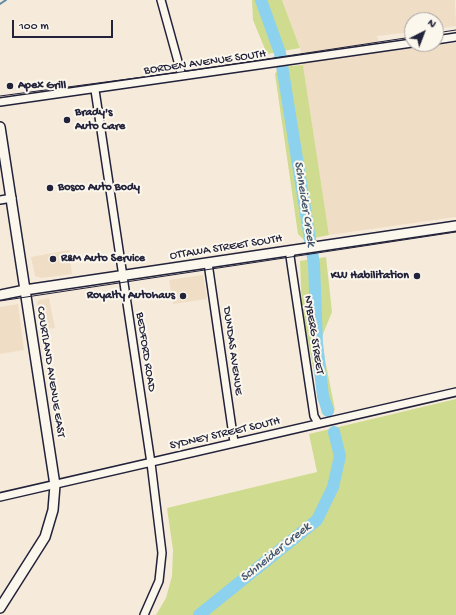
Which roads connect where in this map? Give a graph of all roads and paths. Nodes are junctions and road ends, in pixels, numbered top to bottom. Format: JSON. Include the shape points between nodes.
{"nodes":[{"id":1,"x":161,"y":0,"type":"edge"},
{"id":2,"x":456,"y":37,"type":"edge"},
{"id":3,"x":444,"y":39,"type":"edge"},
{"id":4,"x":404,"y":44,"type":"edge"},
{"id":5,"x":182,"y":76,"type":"junction"},
{"id":6,"x":95,"y":90,"type":"junction"},
{"id":7,"x":0,"y":102,"type":"edge"},
{"id":8,"x":0,"y":127,"type":"edge"},
{"id":9,"x":12,"y":198,"type":"junction"},
{"id":10,"x":0,"y":200,"type":"edge"},
{"id":11,"x":456,"y":226,"type":"edge"},
{"id":12,"x":292,"y":250,"type":"junction"},
{"id":13,"x":208,"y":263,"type":"junction"},
{"id":14,"x":124,"y":275,"type":"junction"},
{"id":15,"x":25,"y":290,"type":"junction"},
{"id":16,"x":0,"y":295,"type":"edge"},
{"id":17,"x":456,"y":392,"type":"edge"},
{"id":18,"x":318,"y":423,"type":"junction"},
{"id":19,"x":234,"y":442,"type":"junction"},
{"id":20,"x":151,"y":463,"type":"junction"},
{"id":21,"x":55,"y":485,"type":"junction"},
{"id":22,"x":0,"y":497,"type":"edge"},
{"id":23,"x":0,"y":608,"type":"edge"},
{"id":24,"x":144,"y":615,"type":"edge"}],
"edges":[{"from":1,"to":5,"type":"street"},
{"from":2,"to":3,"type":"street"},
{"from":4,"to":5,"type":"street","name":"BORDEN AVENUE SOUTH"},
{"from":5,"to":6,"type":"street","name":"BORDEN AVENUE SOUTH"},
{"from":6,"to":7,"type":"street","name":"BORDEN AVENUE SOUTH"},
{"from":6,"to":14,"type":"street","name":"BEDFORD ROAD"},
{"from":8,"to":9,"type":"main road","name":"COURTLAND AVENUE EAST"},
{"from":9,"to":10,"type":"street"},
{"from":9,"to":15,"type":"main road","name":"COURTLAND AVENUE EAST"},
{"from":11,"to":12,"type":"main road","name":"OTTAWA STREET SOUTH"},
{"from":12,"to":13,"type":"main road","name":"OTTAWA STREET SOUTH"},
{"from":12,"to":18,"type":"street","name":"NYBERG STREET","via":[[291,264],[314,416]]},
{"from":13,"to":14,"type":"main road","name":"OTTAWA STREET SOUTH"},
{"from":13,"to":19,"type":"street","name":"DUNDAS AVENUE"},
{"from":14,"to":15,"type":"main road","name":"OTTAWA STREET SOUTH"},
{"from":14,"to":20,"type":"street","name":"BEDFORD ROAD"},
{"from":15,"to":16,"type":"main road","name":"OTTAWA STREET SOUTH"},
{"from":15,"to":21,"type":"main road","name":"COURTLAND AVENUE EAST"},
{"from":17,"to":18,"type":"street","name":"SYDNEY STREET SOUTH"},
{"from":18,"to":19,"type":"street","name":"SYDNEY STREET SOUTH"},
{"from":19,"to":20,"type":"street","name":"SYDNEY STREET SOUTH"},
{"from":20,"to":21,"type":"street","name":"SYDNEY STREET SOUTH"},
{"from":20,"to":24,"type":"street","name":"BEDFORD ROAD","via":[[162,569],[154,596]]},
{"from":21,"to":22,"type":"street","name":"SYDNEY STREET SOUTH"},
{"from":21,"to":23,"type":"main road","name":"COURTLAND AVENUE EAST","via":[[53,510],[45,537]]}]}
